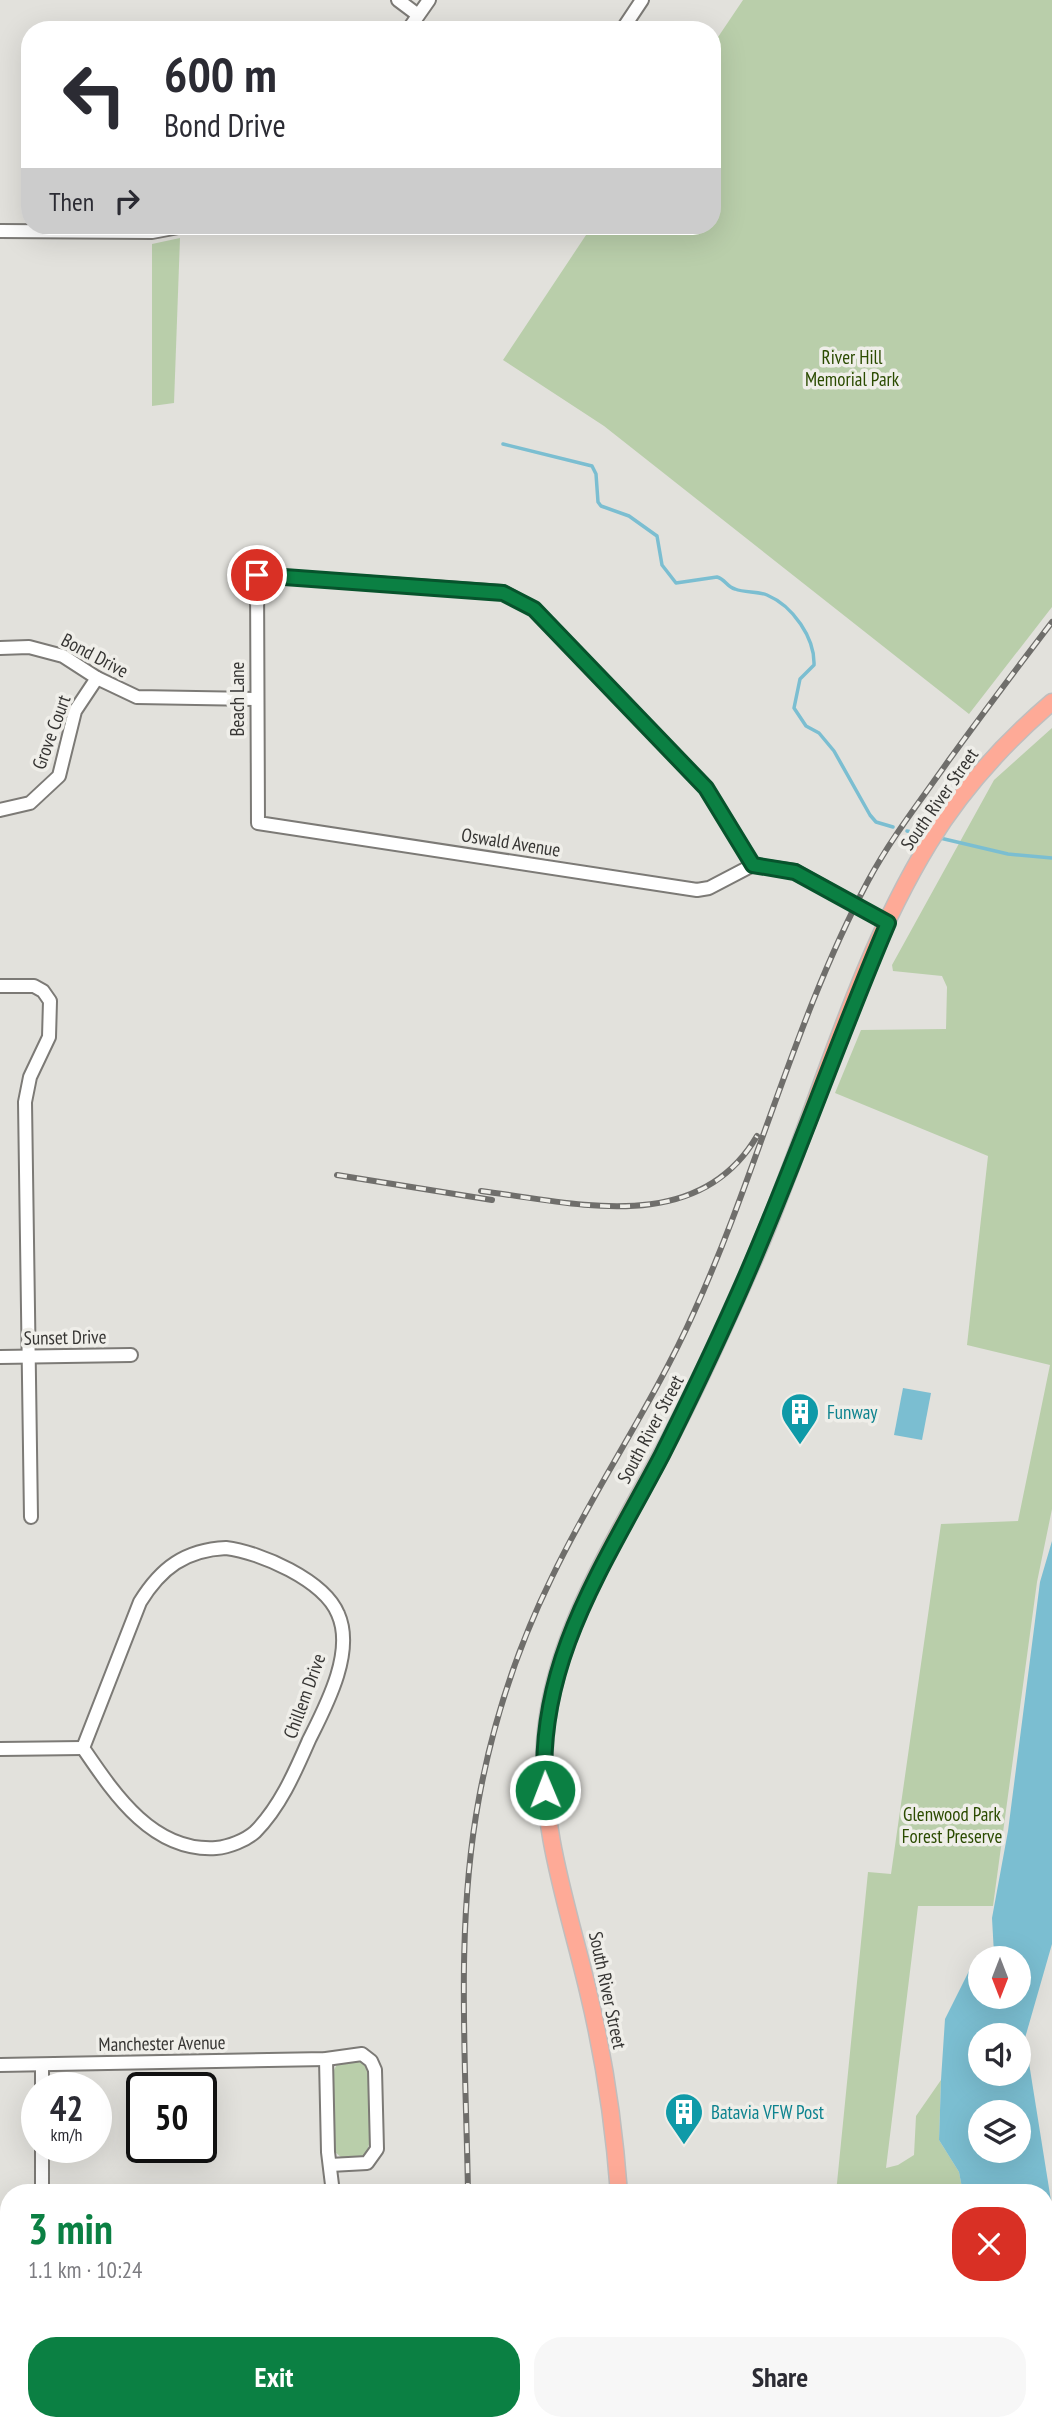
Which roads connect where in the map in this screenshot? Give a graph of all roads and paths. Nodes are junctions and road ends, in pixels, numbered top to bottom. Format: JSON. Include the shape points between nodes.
{"nodes":[{"id":1,"x":397,"y":0,"type":"edge"},
{"id":2,"x":429,"y":0,"type":"edge"},
{"id":3,"x":642,"y":0,"type":"edge"},
{"id":4,"x":418,"y":15,"type":"junction"},
{"id":5,"x":414,"y":21,"type":"edge"},
{"id":6,"x":628,"y":21,"type":"edge"},
{"id":7,"x":0,"y":231,"type":"edge"},
{"id":8,"x":21,"y":231,"type":"edge"},
{"id":9,"x":0,"y":648,"type":"edge"},
{"id":10,"x":97,"y":678,"type":"junction"},
{"id":11,"x":255,"y":699,"type":"junction"},
{"id":12,"x":1052,"y":702,"type":"edge"},
{"id":13,"x":0,"y":810,"type":"edge"},
{"id":14,"x":258,"y":823,"type":"joint"},
{"id":15,"x":753,"y":865,"type":"junction"},
{"id":16,"x":888,"y":923,"type":"junction"},
{"id":17,"x":0,"y":986,"type":"edge"},
{"id":18,"x":131,"y":1355,"type":"dead end"},
{"id":19,"x":0,"y":1357,"type":"edge"},
{"id":20,"x":27,"y":1357,"type":"junction"},
{"id":21,"x":31,"y":1517,"type":"dead end"},
{"id":22,"x":83,"y":1748,"type":"junction"},
{"id":23,"x":0,"y":1749,"type":"edge"},
{"id":24,"x":326,"y":2059,"type":"junction"},
{"id":25,"x":0,"y":2065,"type":"edge"},
{"id":26,"x":42,"y":2065,"type":"junction"},
{"id":27,"x":42,"y":2072,"type":"edge"},
{"id":28,"x":42,"y":2163,"type":"edge"},
{"id":29,"x":330,"y":2165,"type":"junction"},
{"id":30,"x":42,"y":2184,"type":"edge"},
{"id":31,"x":332,"y":2184,"type":"edge"},
{"id":32,"x":618,"y":2184,"type":"edge"}],
"edges":[{"from":1,"to":4,"type":"street"},
{"from":2,"to":4,"type":"street"},
{"from":3,"to":6,"type":"street"},
{"from":4,"to":5,"type":"street"},
{"from":7,"to":8,"type":"street"},
{"from":9,"to":10,"type":"street","name":"Bond Drive","via":[[47,650]]},
{"from":10,"to":11,"type":"street","name":"Bond Drive","via":[[125,693],[147,698]]},
{"from":10,"to":13,"type":"street","name":"Grove Court","via":[[75,711],[59,776],[30,803]]},
{"from":11,"to":14,"type":"street","name":"Beach Lane"},
{"from":11,"to":15,"type":"street","name":"Beach Lane","via":[[257,575],[503,593],[534,609],[706,788]]},
{"from":12,"to":16,"type":"main road","name":"South River Street","via":[[980,772],[929,843]]},
{"from":14,"to":15,"type":"street","name":"Oswald Avenue","via":[[697,890]]},
{"from":15,"to":16,"type":"street","via":[[795,872]]},
{"from":16,"to":32,"type":"main road","name":"South River Street","via":[[757,1252],[678,1424],[572,1629],[550,1697],[546,1807],[603,2062]]},
{"from":17,"to":20,"type":"street","via":[[34,986],[50,1001],[45,1051],[26,1089]]},
{"from":18,"to":20,"type":"street","name":"Sunset Drive"},
{"from":19,"to":20,"type":"street","name":"Sunset Drive"},
{"from":20,"to":21,"type":"street"},
{"from":22,"to":22,"type":"street","name":"Chillem Drive","via":[[141,1602],[169,1564],[212,1549],[255,1553],[308,1583],[338,1613],[341,1650],[330,1693],[281,1798],[253,1835],[204,1849],[160,1836],[140,1820]]},
{"from":22,"to":23,"type":"street"},
{"from":24,"to":26,"type":"street","name":"Manchester Avenue"},
{"from":24,"to":29,"type":"street"},
{"from":24,"to":29,"type":"street","name":"Manchester Avenue","via":[[362,2054],[375,2070],[375,2154],[361,2164]]},
{"from":25,"to":26,"type":"street","name":"Manchester Avenue"},
{"from":26,"to":27,"type":"street"},
{"from":28,"to":30,"type":"street"},
{"from":29,"to":31,"type":"street"}]}
